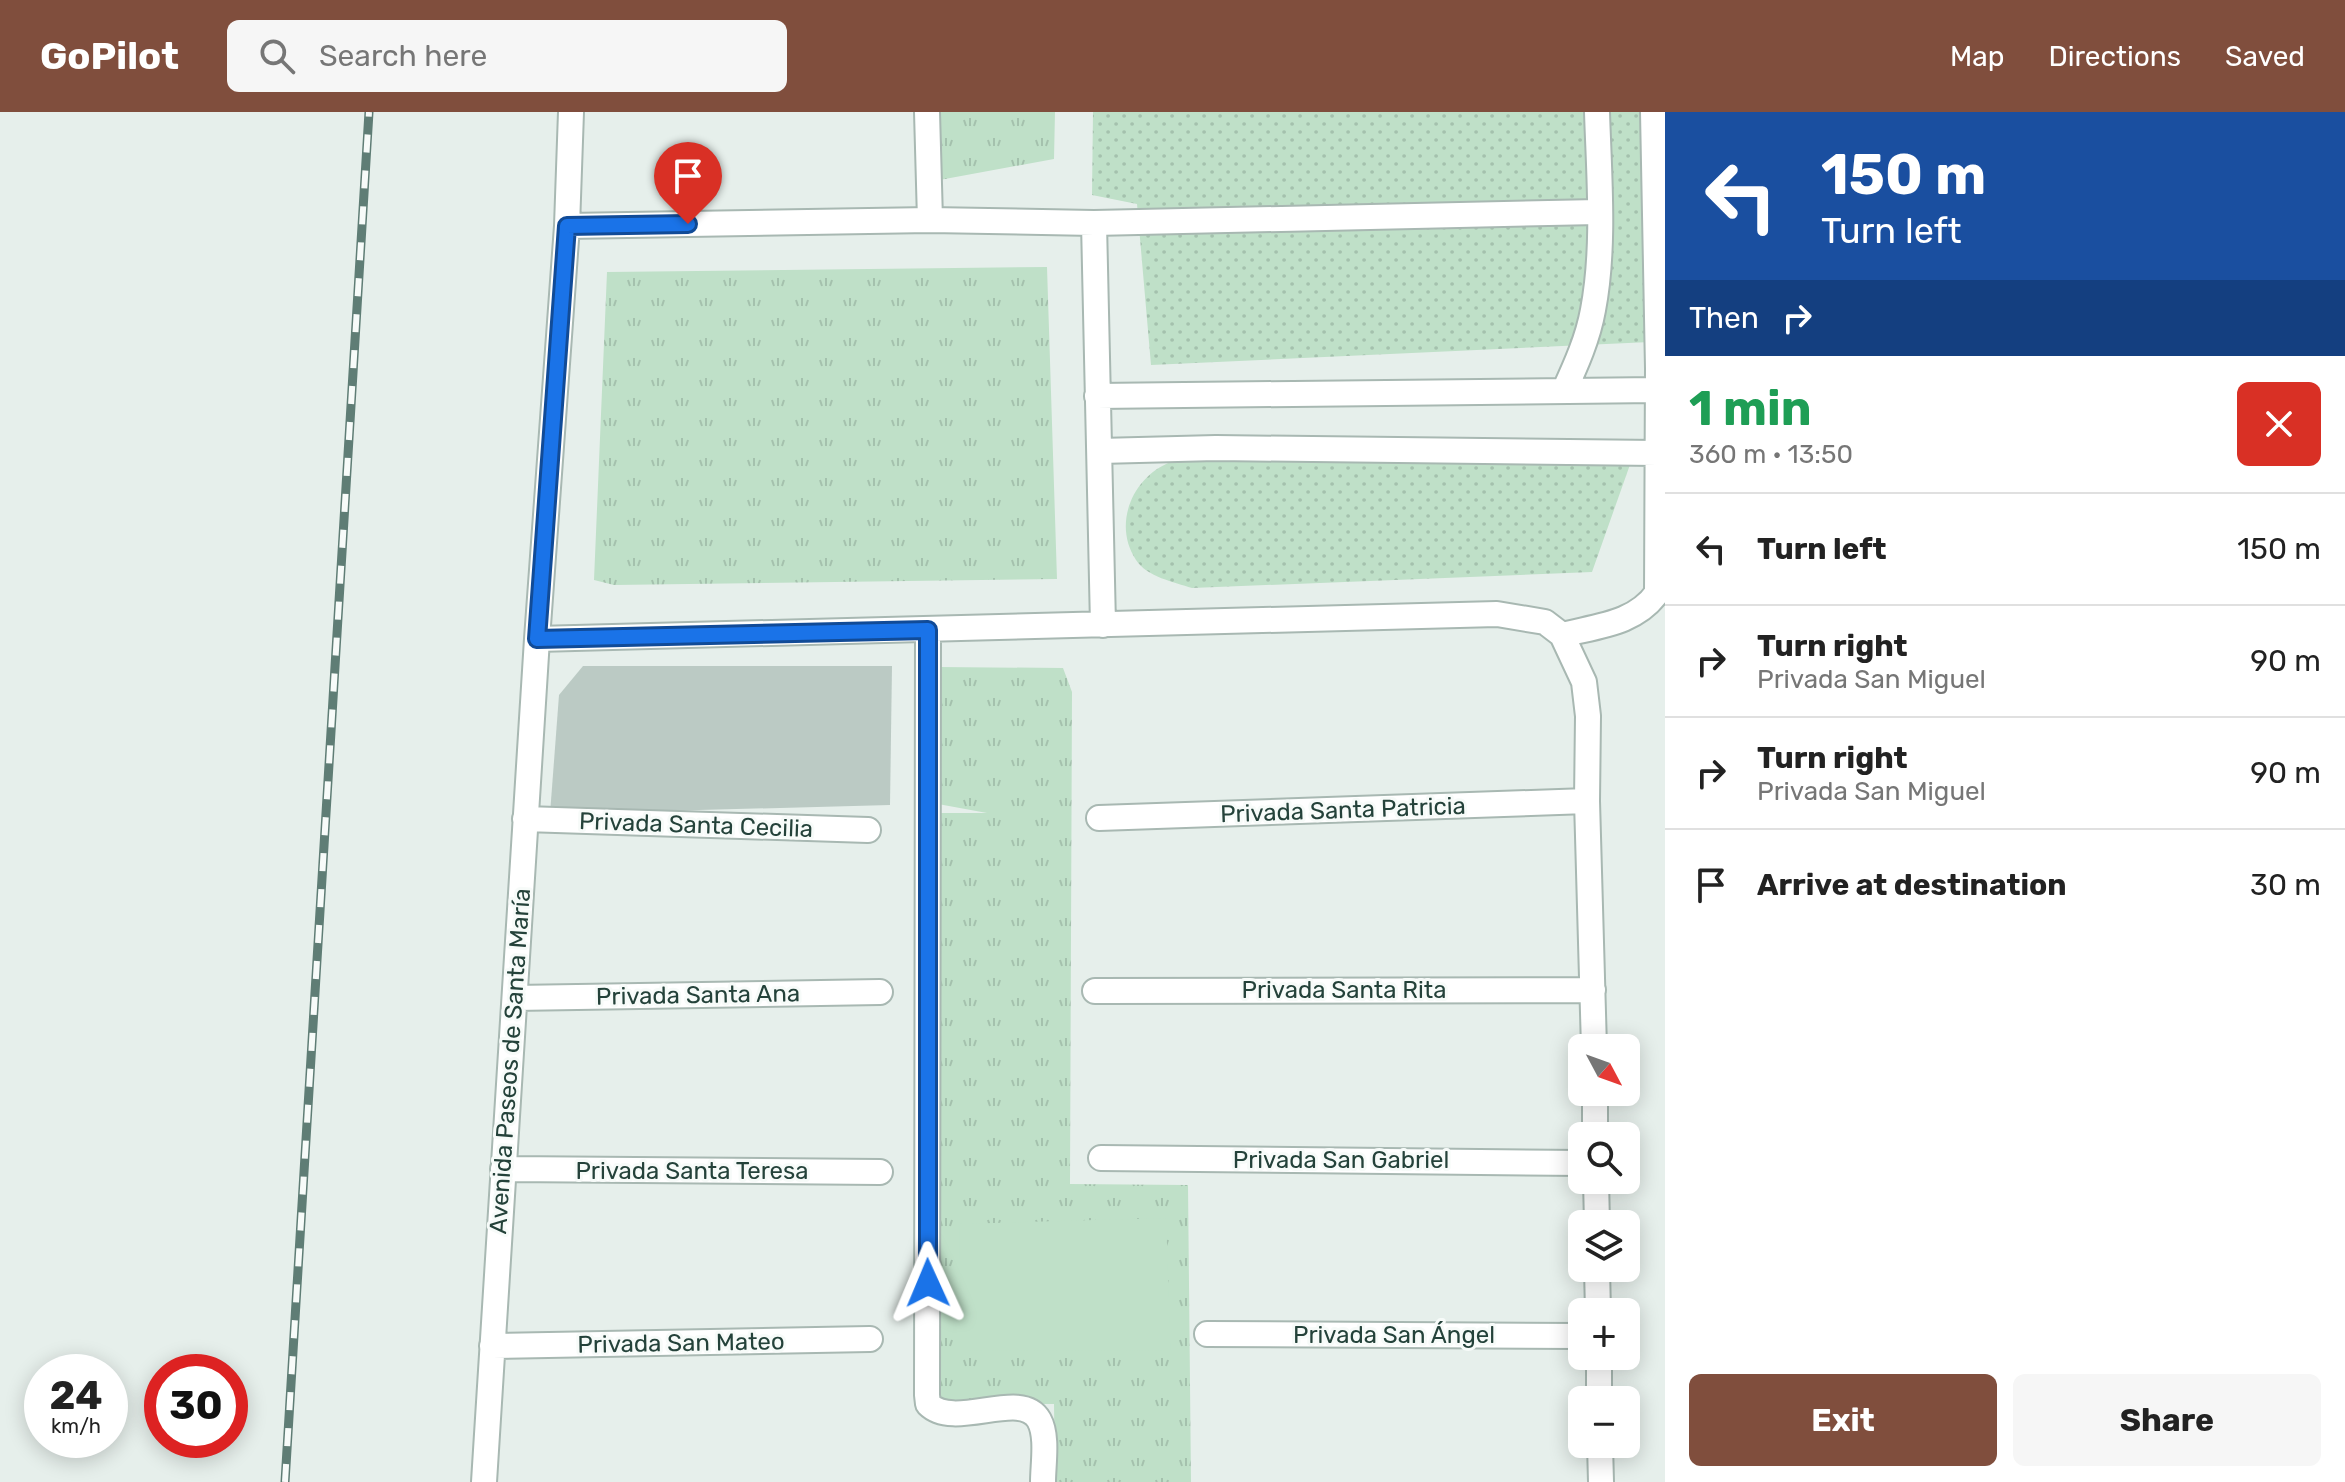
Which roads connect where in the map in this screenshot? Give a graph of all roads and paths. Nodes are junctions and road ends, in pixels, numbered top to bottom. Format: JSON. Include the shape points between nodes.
{"nodes":[{"id":1,"x":571,"y":112,"type":"edge"},
{"id":2,"x":927,"y":112,"type":"edge"},
{"id":3,"x":1597,"y":112,"type":"edge"},
{"id":4,"x":1653,"y":112,"type":"edge"},
{"id":5,"x":1598,"y":212,"type":"junction"},
{"id":6,"x":930,"y":220,"type":"junction"},
{"id":7,"x":1094,"y":223,"type":"junction"},
{"id":8,"x":567,"y":226,"type":"junction"},
{"id":9,"x":1656,"y":390,"type":"junction"},
{"id":10,"x":1564,"y":391,"type":"junction"},
{"id":11,"x":1097,"y":396,"type":"junction"},
{"id":12,"x":1660,"y":415,"type":"edge"},
{"id":13,"x":1100,"y":451,"type":"junction"},
{"id":14,"x":1657,"y":453,"type":"junction"},
{"id":15,"x":1103,"y":625,"type":"junction"},
{"id":16,"x":928,"y":630,"type":"junction"},
{"id":17,"x":1562,"y":635,"type":"junction"},
{"id":18,"x":537,"y":639,"type":"junction"},
{"id":19,"x":1587,"y":801,"type":"junction"},
{"id":20,"x":1099,"y":818,"type":"dead end"},
{"id":21,"x":525,"y":819,"type":"junction"},
{"id":22,"x":868,"y":830,"type":"dead end"},
{"id":23,"x":1593,"y":990,"type":"junction"},
{"id":24,"x":1095,"y":991,"type":"dead end"},
{"id":25,"x":880,"y":992,"type":"dead end"},
{"id":26,"x":515,"y":998,"type":"junction"},
{"id":27,"x":1594,"y":1034,"type":"edge"},
{"id":28,"x":1101,"y":1158,"type":"dead end"},
{"id":29,"x":1568,"y":1163,"type":"edge"},
{"id":30,"x":503,"y":1169,"type":"junction"},
{"id":31,"x":880,"y":1172,"type":"dead end"},
{"id":32,"x":1207,"y":1334,"type":"dead end"},
{"id":33,"x":1568,"y":1336,"type":"edge"},
{"id":34,"x":870,"y":1339,"type":"dead end"},
{"id":35,"x":492,"y":1346,"type":"junction"},
{"id":36,"x":1600,"y":1458,"type":"edge"},
{"id":37,"x":484,"y":1482,"type":"edge"},
{"id":38,"x":1043,"y":1482,"type":"edge"},
{"id":39,"x":1601,"y":1482,"type":"edge"}],
"edges":[{"from":1,"to":8,"type":"street","name":"Avenida Paseos de Santa María"},
{"from":2,"to":6,"type":"street"},
{"from":3,"to":5,"type":"street"},
{"from":4,"to":9,"type":"street"},
{"from":5,"to":7,"type":"street"},
{"from":5,"to":10,"type":"street","via":[[1593,309]]},
{"from":6,"to":7,"type":"street"},
{"from":6,"to":8,"type":"street"},
{"from":7,"to":11,"type":"street"},
{"from":8,"to":18,"type":"street","name":"Avenida Paseos de Santa María"},
{"from":9,"to":10,"type":"street"},
{"from":9,"to":12,"type":"street"},
{"from":10,"to":11,"type":"street"},
{"from":11,"to":13,"type":"street"},
{"from":12,"to":14,"type":"street"},
{"from":13,"to":14,"type":"street"},
{"from":13,"to":15,"type":"street"},
{"from":14,"to":17,"type":"street","via":[[1657,593],[1630,618]]},
{"from":15,"to":16,"type":"street"},
{"from":15,"to":17,"type":"street","via":[[1497,614],[1545,622]]},
{"from":16,"to":18,"type":"street"},
{"from":16,"to":38,"type":"street","via":[[928,1404],[942,1413],[1010,1408],[1034,1415],[1043,1432]]},
{"from":17,"to":19,"type":"street","via":[[1584,682]]},
{"from":18,"to":21,"type":"street","name":"Avenida Paseos de Santa María"},
{"from":19,"to":20,"type":"street","name":"Privada Santa Patricia"},
{"from":19,"to":23,"type":"street"},
{"from":21,"to":22,"type":"street","name":"Privada Santa Cecilia"},
{"from":21,"to":26,"type":"street","name":"Avenida Paseos de Santa María"},
{"from":23,"to":24,"type":"street","name":"Privada Santa Rita"},
{"from":23,"to":27,"type":"street"},
{"from":25,"to":26,"type":"street","name":"Privada Santa Ana"},
{"from":26,"to":30,"type":"street","name":"Avenida Paseos de Santa María"},
{"from":28,"to":29,"type":"street","name":"Privada San Gabriel"},
{"from":30,"to":31,"type":"street","name":"Privada Santa Teresa"},
{"from":30,"to":35,"type":"street","name":"Avenida Paseos de Santa María"},
{"from":32,"to":33,"type":"street","name":"Privada San Ángel"},
{"from":34,"to":35,"type":"street","name":"Privada San Mateo"},
{"from":35,"to":37,"type":"street","name":"Avenida Paseos de Santa María"},
{"from":36,"to":39,"type":"street"}]}
